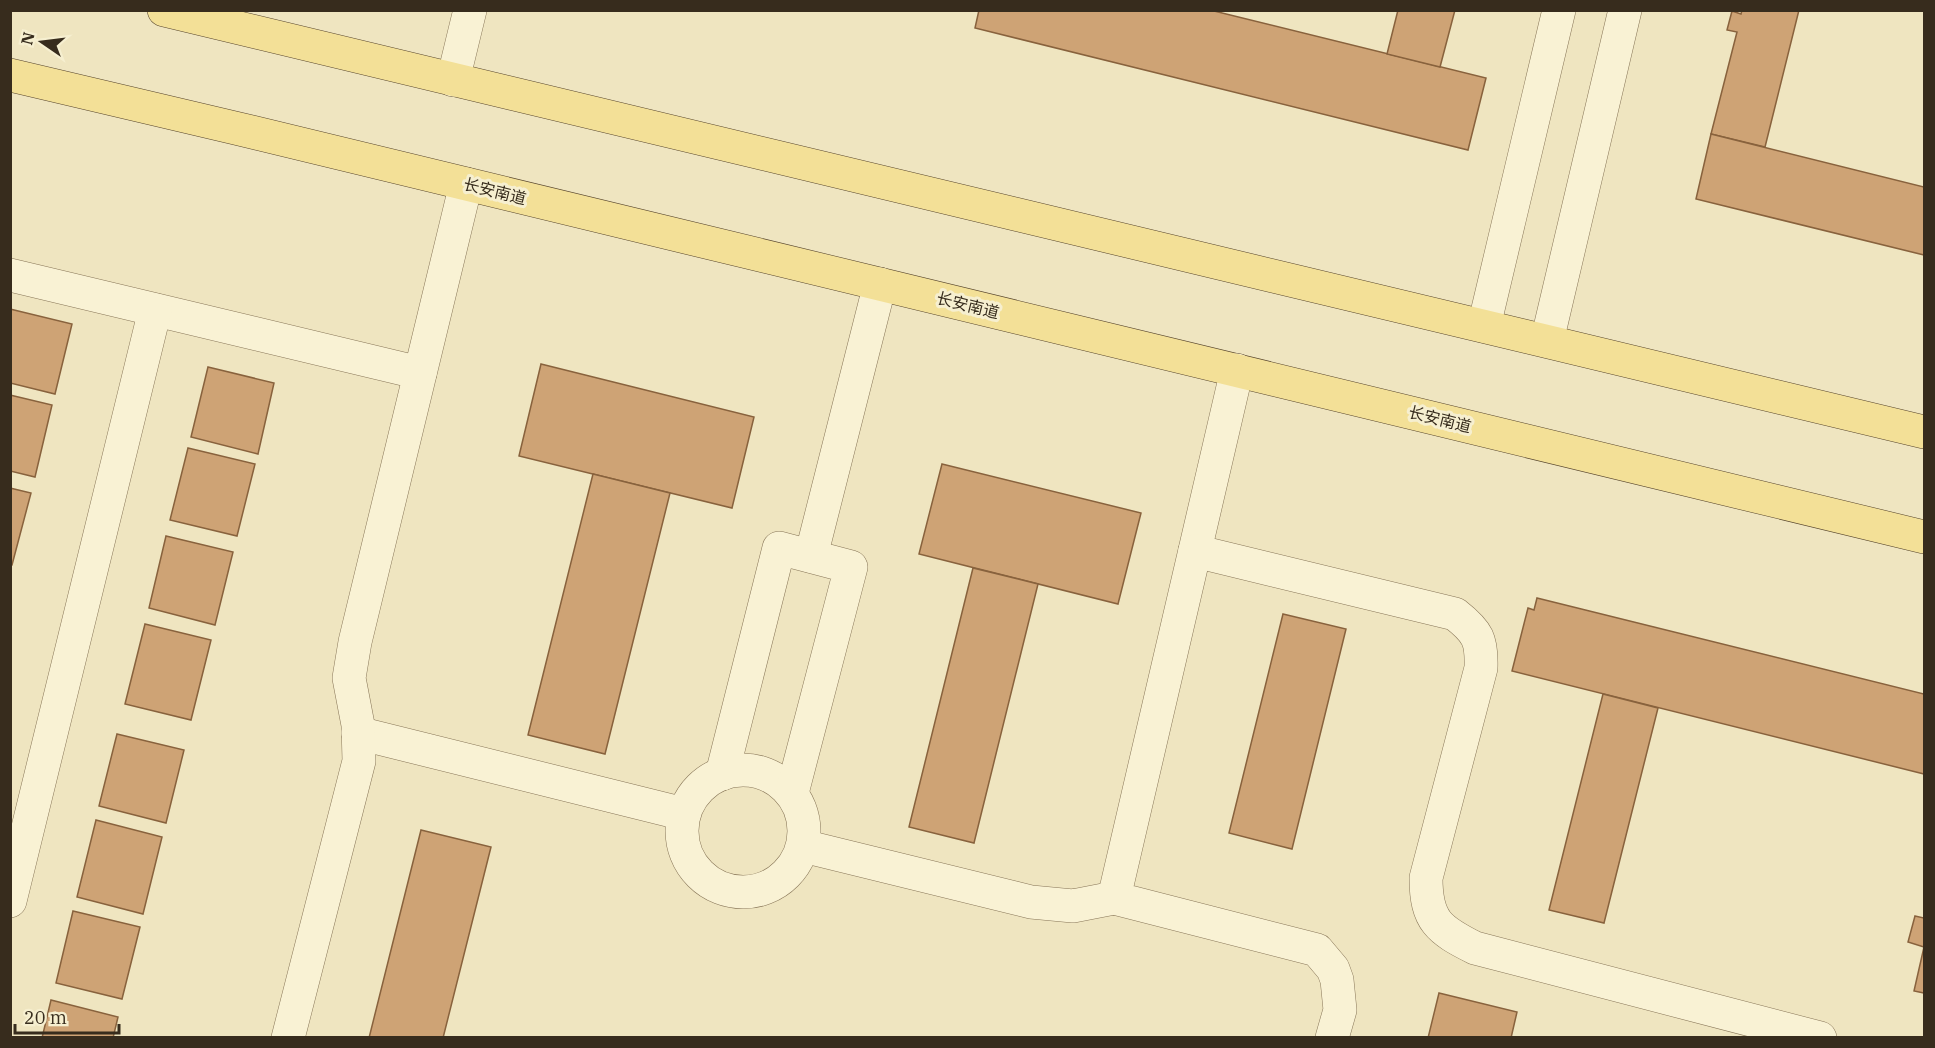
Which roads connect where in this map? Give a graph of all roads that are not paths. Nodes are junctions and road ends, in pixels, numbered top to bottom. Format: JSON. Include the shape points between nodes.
{"nodes":[{"id":1,"x":164,"y":10,"type":"edge"},
{"id":2,"x":470,"y":10,"type":"edge"},
{"id":3,"x":1560,"y":10,"type":"edge"},
{"id":4,"x":1625,"y":10,"type":"edge"},
{"id":5,"x":10,"y":75,"type":"edge"},
{"id":6,"x":453,"y":80,"type":"junction"},
{"id":7,"x":466,"y":183,"type":"junction"},
{"id":8,"x":10,"y":275,"type":"edge"},
{"id":9,"x":880,"y":284,"type":"junction"},
{"id":10,"x":155,"y":310,"type":"junction"},
{"id":11,"x":1484,"y":326,"type":"junction"},
{"id":12,"x":1547,"y":341,"type":"junction"},
{"id":13,"x":1237,"y":370,"type":"junction"},
{"id":14,"x":420,"y":373,"type":"junction"},
{"id":15,"x":1924,"y":432,"type":"edge"},
{"id":16,"x":1924,"y":537,"type":"edge"},
{"id":17,"x":1195,"y":551,"type":"junction"},
{"id":18,"x":811,"y":556,"type":"junction"},
{"id":19,"x":358,"y":733,"type":"junction"},
{"id":20,"x":722,"y":774,"type":"junction"},
{"id":21,"x":792,"y":793,"type":"junction"},
{"id":22,"x":684,"y":814,"type":"junction"},
{"id":23,"x":803,"y":846,"type":"junction"},
{"id":24,"x":1114,"y":897,"type":"junction"},
{"id":25,"x":10,"y":901,"type":"edge"},
{"id":26,"x":288,"y":1038,"type":"edge"},
{"id":27,"x":1332,"y":1038,"type":"edge"},
{"id":28,"x":1820,"y":1038,"type":"edge"}],
"edges":[{"from":1,"to":6,"type":"main road"},
{"from":2,"to":6,"type":"lane"},
{"from":3,"to":11,"type":"lane"},
{"from":4,"to":12,"type":"lane"},
{"from":5,"to":7,"type":"main road","name":"长安南道"},
{"from":6,"to":11,"type":"main road"},
{"from":7,"to":9,"type":"main road","name":"长安南道"},
{"from":7,"to":14,"type":"lane"},
{"from":8,"to":10,"type":"lane"},
{"from":9,"to":13,"type":"main road","name":"长安南道"},
{"from":9,"to":18,"type":"lane"},
{"from":10,"to":14,"type":"lane"},
{"from":10,"to":25,"type":"lane"},
{"from":11,"to":12,"type":"main road"},
{"from":12,"to":15,"type":"main road"},
{"from":13,"to":16,"type":"main road","name":"长安南道"},
{"from":13,"to":17,"type":"lane"},
{"from":14,"to":19,"type":"lane","via":[[355,642],[349,678]]},
{"from":17,"to":24,"type":"lane"},
{"from":17,"to":28,"type":"lane","via":[[1455,614],[1470,626],[1482,647],[1481,668],[1426,878],[1426,900],[1436,922],[1449,935],[1475,948]]},
{"from":18,"to":20,"type":"lane","via":[[779,548]]},
{"from":18,"to":21,"type":"lane","via":[[851,567]]},
{"from":19,"to":22,"type":"lane"},
{"from":19,"to":26,"type":"lane","via":[[358,761]]},
{"from":20,"to":21,"type":"lane","via":[[733,770],[765,773]]},
{"from":20,"to":22,"type":"lane","via":[[703,785]]},
{"from":21,"to":23,"type":"lane","via":[[805,828]]},
{"from":22,"to":23,"type":"lane","via":[[684,848],[692,863],[702,877],[734,891],[752,892],[784,877]]},
{"from":23,"to":24,"type":"lane","via":[[1031,902],[1073,906]]},
{"from":24,"to":27,"type":"lane","via":[[1317,950],[1337,980],[1340,1010]]}]}
